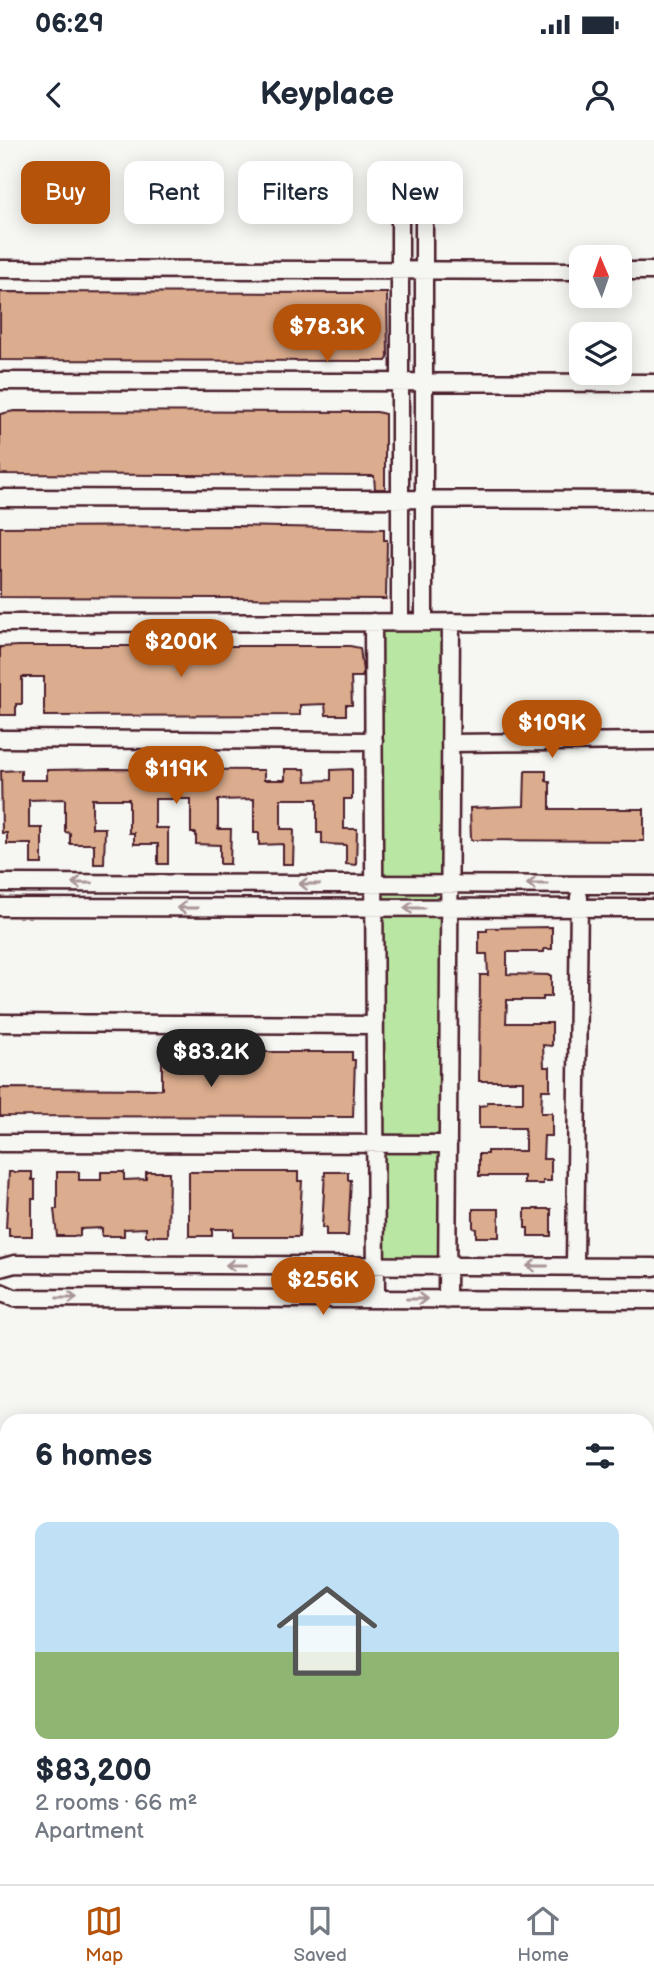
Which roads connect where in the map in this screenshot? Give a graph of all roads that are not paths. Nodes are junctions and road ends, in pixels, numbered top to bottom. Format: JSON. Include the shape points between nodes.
{"nodes":[{"id":1,"x":0,"y":268,"type":"edge"},
{"id":2,"x":400,"y":270,"type":"junction"},
{"id":3,"x":424,"y":270,"type":"junction"},
{"id":4,"x":569,"y":271,"type":"edge"},
{"id":5,"x":632,"y":271,"type":"edge"},
{"id":6,"x":654,"y":271,"type":"edge"},
{"id":7,"x":0,"y":381,"type":"edge"},
{"id":8,"x":400,"y":382,"type":"junction"},
{"id":9,"x":424,"y":383,"type":"junction"},
{"id":10,"x":654,"y":383,"type":"edge"},
{"id":11,"x":0,"y":498,"type":"edge"},
{"id":12,"x":400,"y":499,"type":"junction"},
{"id":13,"x":424,"y":499,"type":"junction"},
{"id":14,"x":654,"y":500,"type":"edge"},
{"id":15,"x":373,"y":622,"type":"junction"},
{"id":16,"x":400,"y":622,"type":"junction"},
{"id":17,"x":424,"y":622,"type":"junction"},
{"id":18,"x":451,"y":622,"type":"junction"},
{"id":19,"x":654,"y":622,"type":"edge"},
{"id":20,"x":0,"y":623,"type":"edge"},
{"id":21,"x":0,"y":739,"type":"edge"},
{"id":22,"x":374,"y":741,"type":"junction"},
{"id":23,"x":654,"y":741,"type":"edge"},
{"id":24,"x":450,"y":743,"type":"junction"},
{"id":25,"x":0,"y":883,"type":"edge"},
{"id":26,"x":374,"y":884,"type":"junction"},
{"id":27,"x":449,"y":884,"type":"junction"},
{"id":28,"x":579,"y":884,"type":"junction"},
{"id":29,"x":654,"y":885,"type":"edge"},
{"id":30,"x":0,"y":907,"type":"edge"},
{"id":31,"x":374,"y":908,"type":"junction"},
{"id":32,"x":449,"y":908,"type":"junction"},
{"id":33,"x":579,"y":908,"type":"junction"},
{"id":34,"x":654,"y":908,"type":"edge"},
{"id":35,"x":0,"y":1023,"type":"edge"},
{"id":36,"x":375,"y":1024,"type":"junction"},
{"id":37,"x":0,"y":1143,"type":"edge"},
{"id":38,"x":376,"y":1144,"type":"junction"},
{"id":39,"x":448,"y":1144,"type":"junction"},
{"id":40,"x":376,"y":1266,"type":"junction"},
{"id":41,"x":447,"y":1266,"type":"junction"},
{"id":42,"x":575,"y":1266,"type":"junction"},
{"id":43,"x":654,"y":1266,"type":"edge"},
{"id":44,"x":0,"y":1268,"type":"edge"},
{"id":45,"x":0,"y":1292,"type":"edge"},
{"id":46,"x":376,"y":1299,"type":"junction"},
{"id":47,"x":447,"y":1300,"type":"junction"},
{"id":48,"x":654,"y":1300,"type":"edge"}],
"edges":[{"from":1,"to":2,"type":"street"},
{"from":2,"to":3,"type":"street"},
{"from":2,"to":3,"type":"street","via":[[400,181],[424,182]]},
{"from":2,"to":8,"type":"street"},
{"from":3,"to":4,"type":"street"},
{"from":3,"to":9,"type":"street"},
{"from":5,"to":6,"type":"street"},
{"from":7,"to":8,"type":"street"},
{"from":8,"to":9,"type":"street"},
{"from":8,"to":12,"type":"street"},
{"from":9,"to":10,"type":"street"},
{"from":9,"to":13,"type":"street"},
{"from":11,"to":12,"type":"street"},
{"from":12,"to":13,"type":"street"},
{"from":12,"to":16,"type":"street"},
{"from":13,"to":14,"type":"street"},
{"from":13,"to":17,"type":"street"},
{"from":15,"to":16,"type":"street"},
{"from":15,"to":20,"type":"street"},
{"from":15,"to":22,"type":"street"},
{"from":16,"to":17,"type":"street"},
{"from":17,"to":18,"type":"street"},
{"from":18,"to":19,"type":"street"},
{"from":18,"to":24,"type":"street"},
{"from":21,"to":22,"type":"street"},
{"from":22,"to":26,"type":"street"},
{"from":23,"to":24,"type":"street"},
{"from":24,"to":27,"type":"street"},
{"from":26,"to":25,"type":"street","one_way":true},
{"from":26,"to":27,"type":"street"},
{"from":26,"to":31,"type":"street"},
{"from":28,"to":27,"type":"street","one_way":true},
{"from":27,"to":32,"type":"street"},
{"from":28,"to":29,"type":"street"},
{"from":28,"to":33,"type":"street"},
{"from":31,"to":30,"type":"street","one_way":true},
{"from":32,"to":31,"type":"street","one_way":true},
{"from":31,"to":36,"type":"street"},
{"from":32,"to":33,"type":"street"},
{"from":32,"to":39,"type":"street"},
{"from":33,"to":34,"type":"street"},
{"from":33,"to":42,"type":"street"},
{"from":35,"to":36,"type":"street"},
{"from":36,"to":38,"type":"street"},
{"from":37,"to":38,"type":"street"},
{"from":38,"to":39,"type":"street"},
{"from":38,"to":40,"type":"street"},
{"from":39,"to":41,"type":"street"},
{"from":40,"to":41,"type":"street"},
{"from":40,"to":44,"type":"street","one_way":true,"via":[[15,1264]]},
{"from":40,"to":46,"type":"street"},
{"from":42,"to":41,"type":"street","one_way":true},
{"from":41,"to":47,"type":"street"},
{"from":42,"to":43,"type":"street"},
{"from":45,"to":46,"type":"street","one_way":true,"via":[[14,1298]]},
{"from":46,"to":47,"type":"street","one_way":true},
{"from":47,"to":48,"type":"street"}]}
